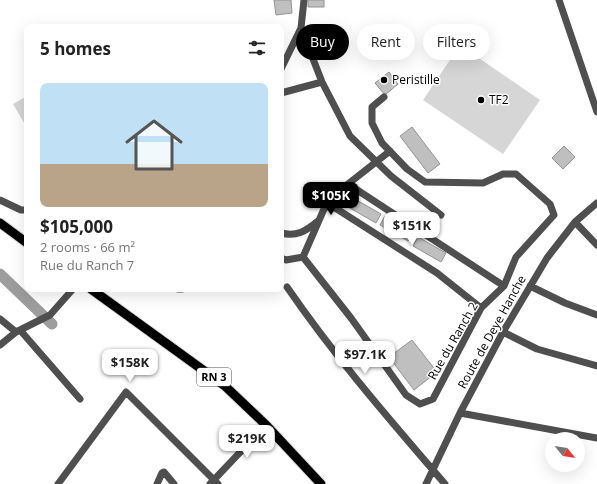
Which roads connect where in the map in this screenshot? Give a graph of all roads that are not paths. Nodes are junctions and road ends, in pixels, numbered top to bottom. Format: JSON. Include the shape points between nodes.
{"nodes":[{"id":1,"x":304,"y":0,"type":"edge"},
{"id":2,"x":559,"y":0,"type":"edge"},
{"id":3,"x":301,"y":24,"type":"edge"},
{"id":4,"x":296,"y":38,"type":"edge"},
{"id":5,"x":313,"y":60,"type":"edge"},
{"id":6,"x":284,"y":63,"type":"edge"},
{"id":7,"x":322,"y":82,"type":"junction"},
{"id":8,"x":284,"y":92,"type":"edge"},
{"id":9,"x":384,"y":97,"type":"dead end"},
{"id":10,"x":597,"y":112,"type":"edge"},
{"id":11,"x":390,"y":151,"type":"junction"},
{"id":12,"x":377,"y":163,"type":"junction"},
{"id":13,"x":348,"y":184,"type":"junction"},
{"id":14,"x":0,"y":200,"type":"edge"},
{"id":15,"x":329,"y":204,"type":"junction"},
{"id":16,"x":597,"y":204,"type":"edge"},
{"id":17,"x":24,"y":210,"type":"edge"},
{"id":18,"x":441,"y":215,"type":"dead end"},
{"id":19,"x":318,"y":221,"type":"junction"},
{"id":20,"x":575,"y":222,"type":"junction"},
{"id":21,"x":0,"y":223,"type":"edge"},
{"id":22,"x":284,"y":234,"type":"edge"},
{"id":23,"x":24,"y":241,"type":"edge"},
{"id":24,"x":597,"y":245,"type":"edge"},
{"id":25,"x":303,"y":257,"type":"junction"},
{"id":26,"x":284,"y":259,"type":"edge"},
{"id":27,"x":504,"y":286,"type":"junction"},
{"id":28,"x":530,"y":286,"type":"junction"},
{"id":29,"x":287,"y":287,"type":"dead end"},
{"id":30,"x":70,"y":292,"type":"edge"},
{"id":31,"x":95,"y":292,"type":"edge"},
{"id":32,"x":482,"y":308,"type":"junction"},
{"id":33,"x":597,"y":315,"type":"edge"},
{"id":34,"x":0,"y":319,"type":"edge"},
{"id":35,"x":18,"y":331,"type":"junction"},
{"id":36,"x":503,"y":332,"type":"junction"},
{"id":37,"x":0,"y":345,"type":"edge"},
{"id":38,"x":597,"y":366,"type":"edge"},
{"id":39,"x":80,"y":399,"type":"dead end"},
{"id":40,"x":460,"y":413,"type":"junction"},
{"id":41,"x":266,"y":425,"type":"junction"},
{"id":42,"x":597,"y":438,"type":"edge"},
{"id":43,"x":433,"y":469,"type":"junction"},
{"id":44,"x":214,"y":482,"type":"edge"},
{"id":45,"x":317,"y":482,"type":"edge"},
{"id":46,"x":58,"y":484,"type":"edge"},
{"id":47,"x":157,"y":484,"type":"edge"},
{"id":48,"x":174,"y":484,"type":"edge"},
{"id":49,"x":426,"y":484,"type":"edge"},
{"id":50,"x":445,"y":484,"type":"edge"}],
"edges":[{"from":1,"to":3,"type":"street"},
{"from":2,"to":10,"type":"street"},
{"from":4,"to":6,"type":"street"},
{"from":5,"to":7,"type":"street"},
{"from":7,"to":8,"type":"street"},
{"from":7,"to":12,"type":"street","via":[[350,136]]},
{"from":9,"to":11,"type":"street","via":[[372,107],[372,123],[382,143]]},
{"from":11,"to":12,"type":"street"},
{"from":11,"to":27,"type":"street","name":"Rue du Ranch 2","via":[[407,169],[425,182],[483,183],[503,174],[516,174],[550,204],[554,215],[516,257]]},
{"from":12,"to":13,"type":"street"},
{"from":12,"to":18,"type":"street"},
{"from":13,"to":15,"type":"street"},
{"from":13,"to":27,"type":"street"},
{"from":14,"to":17,"type":"street"},
{"from":15,"to":19,"type":"street"},
{"from":15,"to":32,"type":"street","via":[[437,273]]},
{"from":16,"to":20,"type":"street","name":"Route de Deye Hanche"},
{"from":19,"to":22,"type":"street","via":[[293,236]]},
{"from":19,"to":25,"type":"street"},
{"from":20,"to":24,"type":"street"},
{"from":20,"to":28,"type":"street","name":"Route de Deye Hanche","via":[[547,258]]},
{"from":21,"to":23,"type":"main road"},
{"from":25,"to":26,"type":"street"},
{"from":25,"to":32,"type":"street","name":"Rue du Ranch 2","via":[[406,394],[420,404],[433,399]]},
{"from":27,"to":32,"type":"street","name":"Rue du Ranch 2"},
{"from":28,"to":33,"type":"street"},
{"from":28,"to":36,"type":"street","name":"Route de Deye Hanche"},
{"from":29,"to":43,"type":"street","via":[[313,325]]},
{"from":30,"to":35,"type":"street","via":[[45,318]]},
{"from":31,"to":41,"type":"main road","number":"RN 3","via":[[225,386]]},
{"from":34,"to":35,"type":"street"},
{"from":35,"to":37,"type":"street"},
{"from":35,"to":39,"type":"street"},
{"from":36,"to":38,"type":"street","via":[[537,348]]},
{"from":36,"to":40,"type":"street","name":"Route de Deye Hanche"},
{"from":40,"to":42,"type":"street"},
{"from":40,"to":43,"type":"street","name":"Route de Deye Hanche"},
{"from":41,"to":44,"type":"street"},
{"from":41,"to":45,"type":"main road","number":"RN 3"},
{"from":43,"to":49,"type":"street","name":"Route de Deye Hanche"},
{"from":43,"to":50,"type":"street"},
{"from":44,"to":46,"type":"street","via":[[126,392]]},
{"from":47,"to":48,"type":"street","via":[[164,472]]}]}
